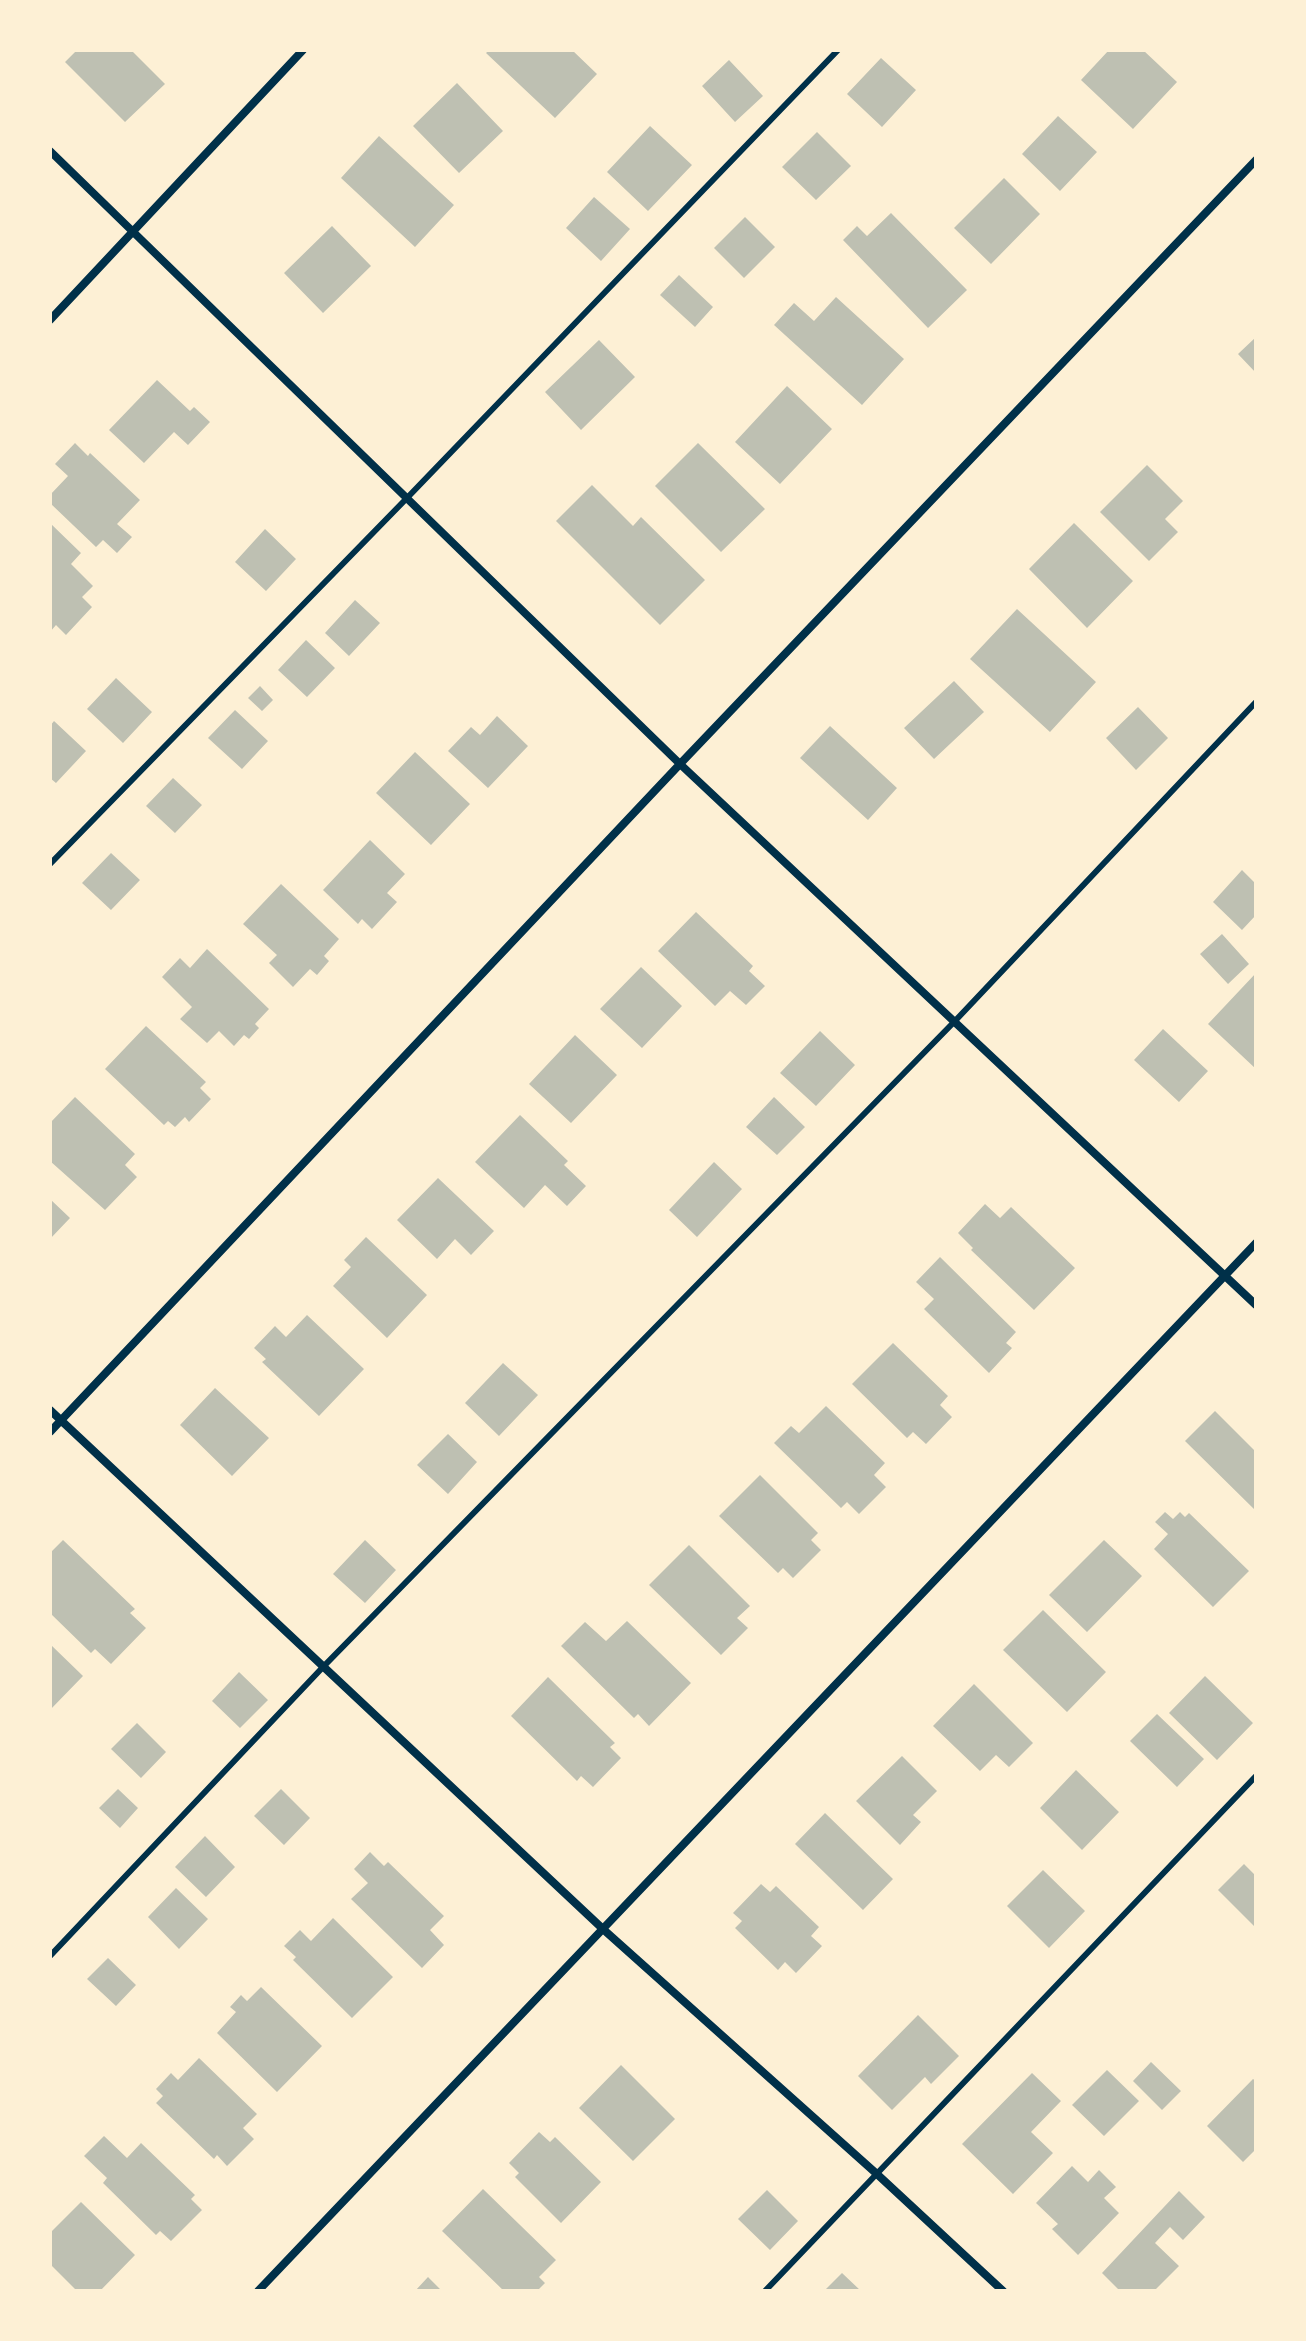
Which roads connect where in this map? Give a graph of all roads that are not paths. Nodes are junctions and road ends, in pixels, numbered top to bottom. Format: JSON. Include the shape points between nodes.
{"nodes":[{"id":1,"x":303,"y":50,"type":"edge"},
{"id":2,"x":838,"y":50,"type":"edge"},
{"id":3,"x":50,"y":151,"type":"edge"},
{"id":4,"x":1256,"y":160,"type":"edge"},
{"id":5,"x":133,"y":230,"type":"junction"},
{"id":6,"x":50,"y":320,"type":"edge"},
{"id":7,"x":407,"y":498,"type":"junction"},
{"id":8,"x":1256,"y":702,"type":"edge"},
{"id":9,"x":680,"y":764,"type":"junction"},
{"id":10,"x":50,"y":864,"type":"edge"},
{"id":11,"x":955,"y":1021,"type":"junction"},
{"id":12,"x":1256,"y":1243,"type":"edge"},
{"id":13,"x":1225,"y":1275,"type":"junction"},
{"id":14,"x":1256,"y":1305,"type":"edge"},
{"id":15,"x":50,"y":1410,"type":"edge"},
{"id":16,"x":61,"y":1421,"type":"junction"},
{"id":17,"x":50,"y":1432,"type":"edge"},
{"id":18,"x":323,"y":1667,"type":"junction"},
{"id":19,"x":1256,"y":1776,"type":"edge"},
{"id":20,"x":604,"y":1930,"type":"junction"},
{"id":21,"x":50,"y":1956,"type":"edge"},
{"id":22,"x":878,"y":2175,"type":"junction"},
{"id":23,"x":258,"y":2291,"type":"edge"},
{"id":24,"x":765,"y":2291,"type":"edge"},
{"id":25,"x":1003,"y":2291,"type":"edge"}],
"edges":[{"from":1,"to":5,"type":"street"},
{"from":2,"to":7,"type":"lane"},
{"from":3,"to":5,"type":"street"},
{"from":4,"to":9,"type":"street"},
{"from":5,"to":6,"type":"street"},
{"from":5,"to":7,"type":"street"},
{"from":7,"to":9,"type":"street"},
{"from":7,"to":10,"type":"lane"},
{"from":8,"to":11,"type":"lane"},
{"from":9,"to":11,"type":"street"},
{"from":9,"to":16,"type":"street"},
{"from":11,"to":13,"type":"street"},
{"from":11,"to":18,"type":"lane"},
{"from":12,"to":13,"type":"street"},
{"from":13,"to":14,"type":"street"},
{"from":13,"to":20,"type":"street"},
{"from":15,"to":16,"type":"street"},
{"from":16,"to":17,"type":"street"},
{"from":16,"to":18,"type":"street"},
{"from":18,"to":20,"type":"street"},
{"from":18,"to":21,"type":"lane"},
{"from":19,"to":22,"type":"lane"},
{"from":20,"to":22,"type":"street"},
{"from":20,"to":23,"type":"street"},
{"from":22,"to":24,"type":"lane"},
{"from":22,"to":25,"type":"street"}]}
